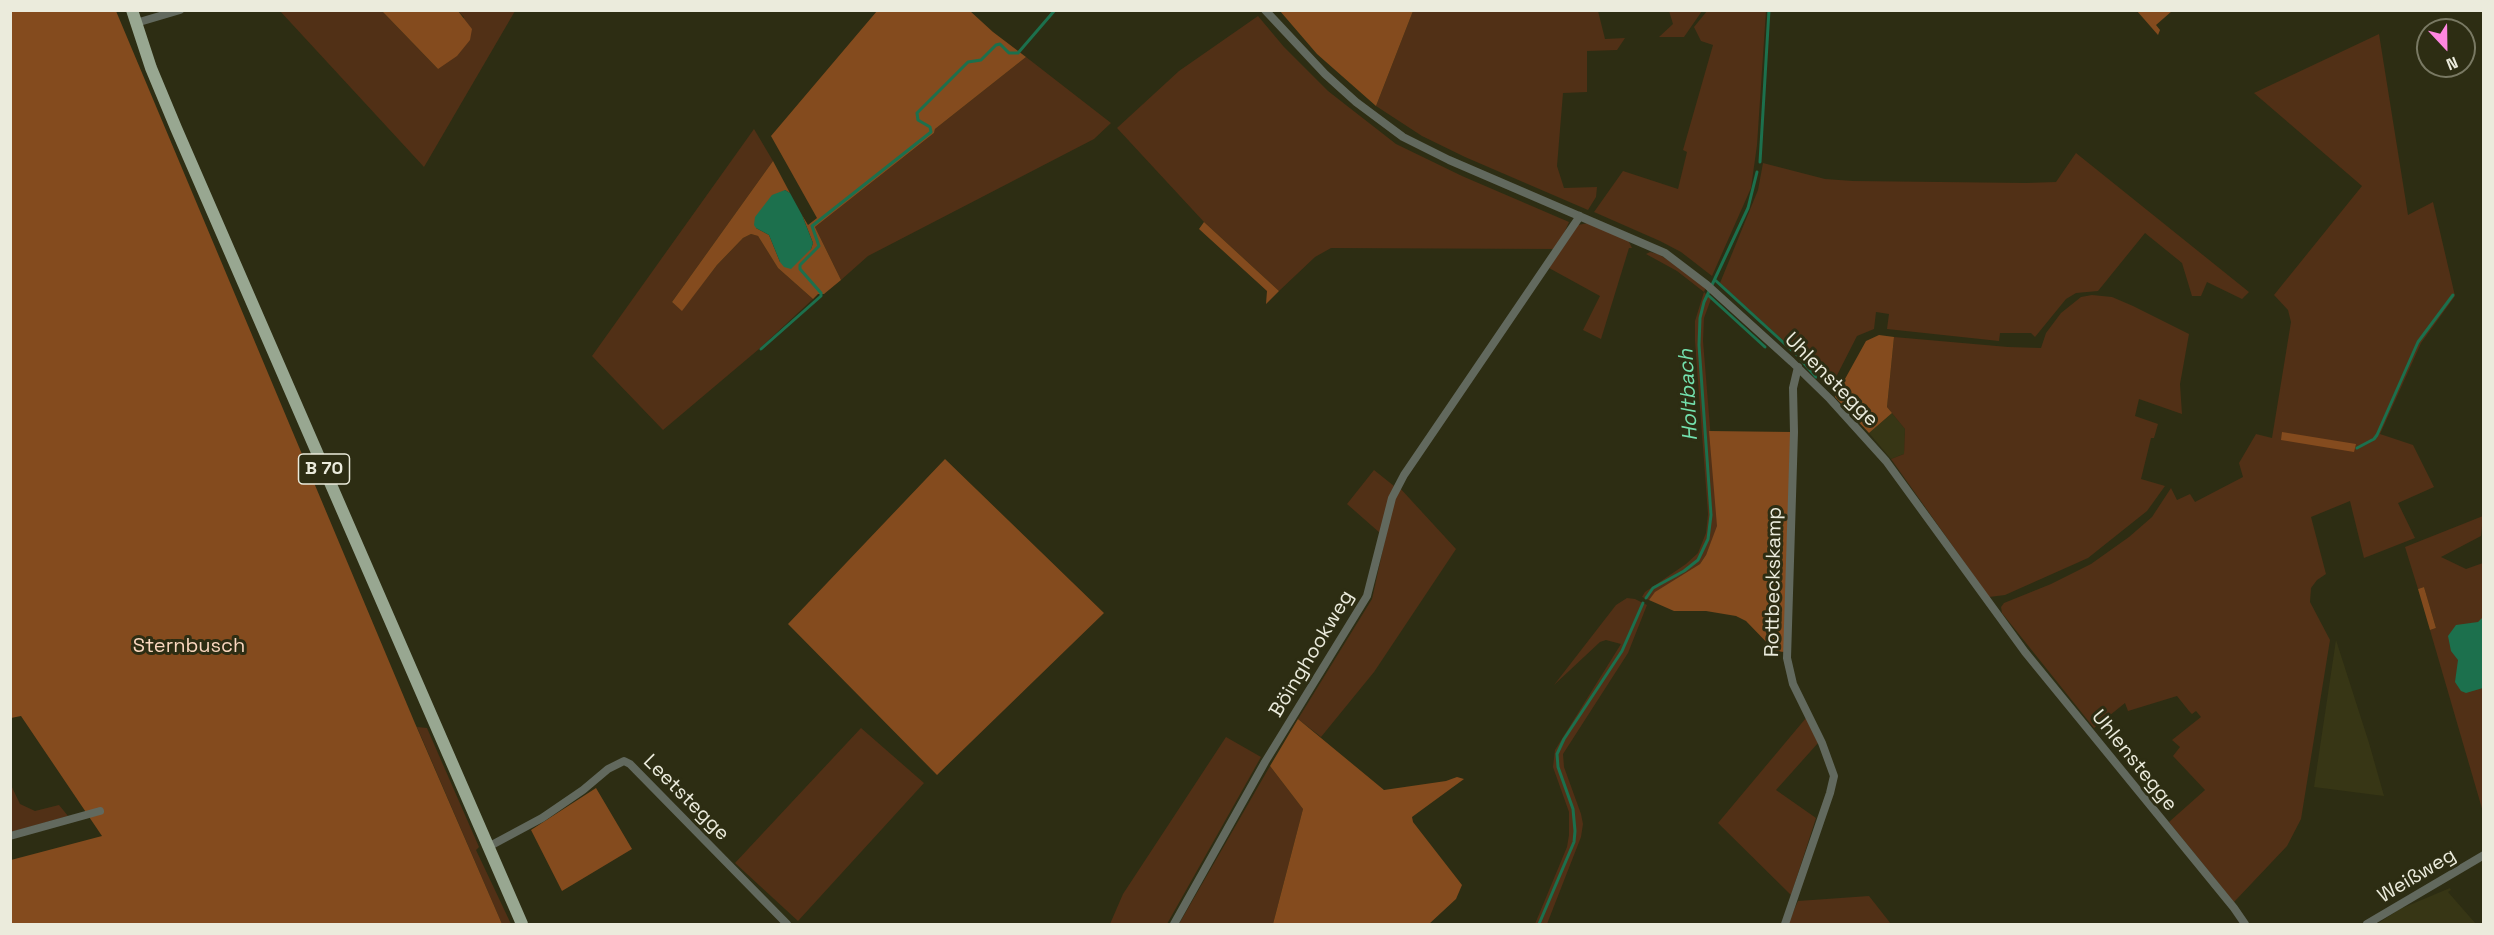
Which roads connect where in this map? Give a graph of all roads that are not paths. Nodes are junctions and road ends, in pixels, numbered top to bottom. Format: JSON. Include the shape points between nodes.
{"nodes":[{"id":1,"x":132,"y":10,"type":"edge"},
{"id":2,"x":180,"y":10,"type":"edge"},
{"id":3,"x":1265,"y":10,"type":"edge"},
{"id":4,"x":136,"y":23,"type":"junction"},
{"id":5,"x":1580,"y":216,"type":"junction"},
{"id":6,"x":1798,"y":367,"type":"junction"},
{"id":7,"x":100,"y":811,"type":"dead end"},
{"id":8,"x":10,"y":836,"type":"edge"},
{"id":9,"x":488,"y":847,"type":"junction"},
{"id":10,"x":2484,"y":855,"type":"edge"},
{"id":11,"x":522,"y":924,"type":"edge"},
{"id":12,"x":787,"y":924,"type":"edge"},
{"id":13,"x":1174,"y":924,"type":"edge"},
{"id":14,"x":1785,"y":924,"type":"edge"},
{"id":15,"x":2245,"y":924,"type":"edge"},
{"id":16,"x":2367,"y":924,"type":"edge"}],
"edges":[{"from":1,"to":4,"type":"main road","number":"B 70"},
{"from":2,"to":4,"type":"street"},
{"from":3,"to":5,"type":"street","name":"Uhlenstegge","via":[[1325,74],[1403,137]]},
{"from":4,"to":9,"type":"main road","number":"B 70","via":[[176,128]]},
{"from":5,"to":6,"type":"street","name":"Uhlenstegge","via":[[1665,253],[1716,292]]},
{"from":5,"to":13,"type":"street","name":"Böinghookweg","via":[[1404,475],[1392,498],[1367,596],[1264,762]]},
{"from":6,"to":14,"type":"street","name":"Rottbeckskamp","via":[[1793,388],[1787,658],[1793,684],[1834,776]]},
{"from":6,"to":15,"type":"street","name":"Uhlenstegge","via":[[1886,461],[2025,652]]},
{"from":7,"to":8,"type":"street"},
{"from":9,"to":11,"type":"main road","number":"B 70"},
{"from":9,"to":12,"type":"street","name":"Leetstegge","via":[[542,818],[624,761]]},
{"from":10,"to":16,"type":"street","name":"Weißweg"}]}
